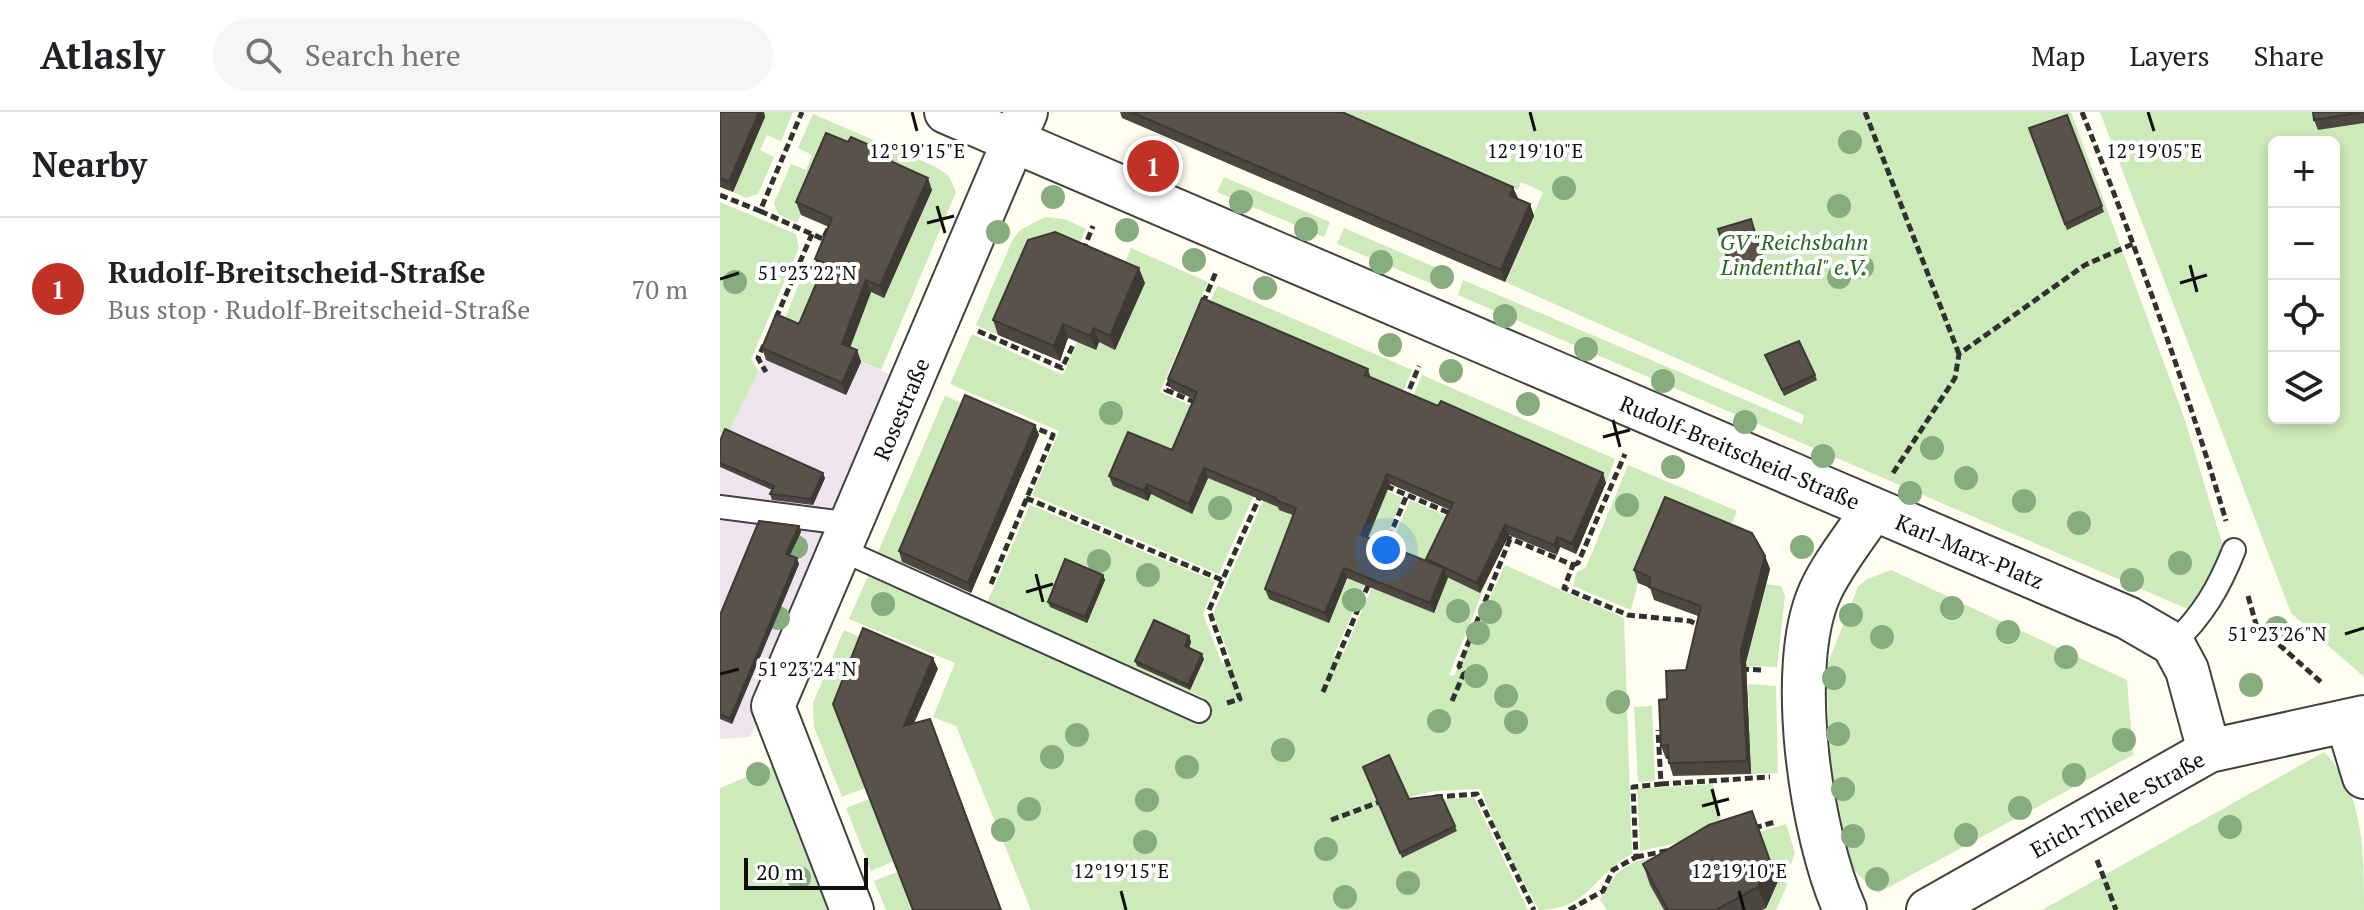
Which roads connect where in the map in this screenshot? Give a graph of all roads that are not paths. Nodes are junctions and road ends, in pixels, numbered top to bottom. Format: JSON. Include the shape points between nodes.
{"nodes":[{"id":1,"x":946,"y":112,"type":"edge"},
{"id":2,"x":1020,"y":126,"type":"edge"},
{"id":3,"x":720,"y":507,"type":"edge"},
{"id":4,"x":1873,"y":509,"type":"junction"},
{"id":5,"x":847,"y":537,"type":"junction"},
{"id":6,"x":2234,"y":550,"type":"road end"},
{"id":7,"x":2173,"y":644,"type":"junction"},
{"id":8,"x":1199,"y":711,"type":"road end"},
{"id":9,"x":2355,"y":719,"type":"edge"},
{"id":10,"x":2209,"y":751,"type":"junction"},
{"id":11,"x":2364,"y":777,"type":"edge"},
{"id":12,"x":852,"y":910,"type":"edge"},
{"id":13,"x":1845,"y":910,"type":"edge"},
{"id":14,"x":1928,"y":910,"type":"edge"}],
"edges":[{"from":1,"to":2,"type":"street","name":"Rudolf-Breitscheid-Straße"},
{"from":2,"to":4,"type":"street","name":"Rudolf-Breitscheid-Straße","via":[[1231,234]]},
{"from":2,"to":5,"type":"street","name":"Rosestraße"},
{"from":3,"to":5,"type":"lane"},
{"from":4,"to":7,"type":"street","name":"Karl-Marx-Platz","via":[[2128,618]]},
{"from":4,"to":13,"type":"street","name":"Karl-Marx-Platz","via":[[1820,592],[1808,635],[1813,800],[1833,885]]},
{"from":5,"to":8,"type":"lane","via":[[980,610]]},
{"from":5,"to":12,"type":"street","name":"Rosestraße","via":[[773,706]]},
{"from":6,"to":7,"type":"lane","via":[[2217,594]]},
{"from":7,"to":10,"type":"street","via":[[2187,670]]},
{"from":9,"to":10,"type":"street","name":"Erich-Thiele-Straße"},
{"from":9,"to":11,"type":"street"},
{"from":10,"to":14,"type":"street","name":"Erich-Thiele-Straße"}]}
